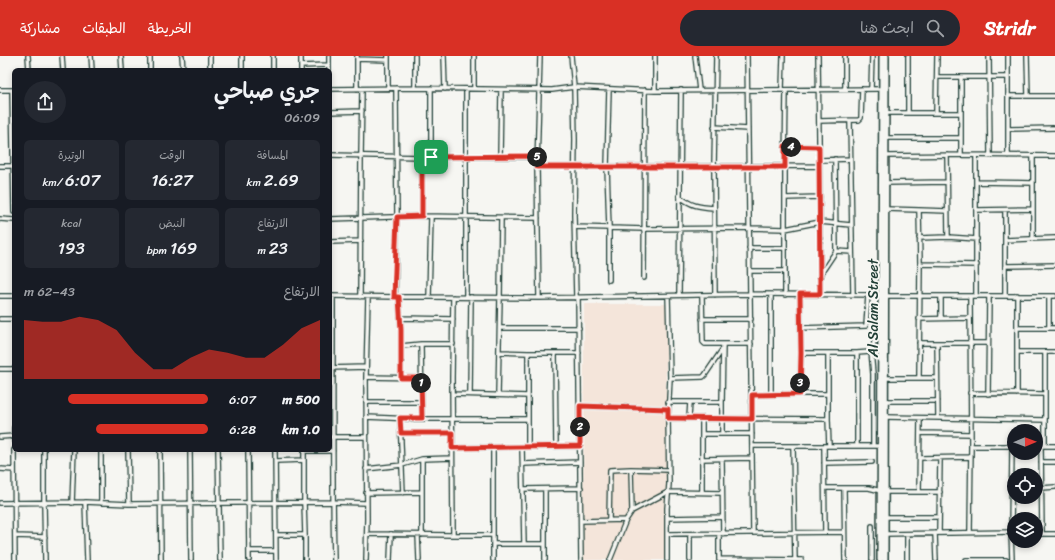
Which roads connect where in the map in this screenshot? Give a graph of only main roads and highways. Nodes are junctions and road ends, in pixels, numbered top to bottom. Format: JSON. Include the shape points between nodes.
{"nodes":[{"id":1,"x":882,"y":56,"type":"edge"},
{"id":2,"x":886,"y":56,"type":"edge"},
{"id":3,"x":883,"y":295,"type":"junction"},
{"id":4,"x":883,"y":492,"type":"junction"},
{"id":5,"x":880,"y":560,"type":"edge"},
{"id":6,"x":885,"y":560,"type":"edge"}],
"edges":[{"from":1,"to":3,"type":"main road","name":"Al Salam Street"},
{"from":2,"to":3,"type":"main road","name":"Al Salam Street"},
{"from":3,"to":4,"type":"main road","name":"Al Salam Street"},
{"from":3,"to":4,"type":"main road","name":"Al Salam Street","via":[[880,337]]},
{"from":4,"to":5,"type":"main road","name":"Al Salam Street"},
{"from":4,"to":6,"type":"main road","name":"Al Salam Street"}]}
